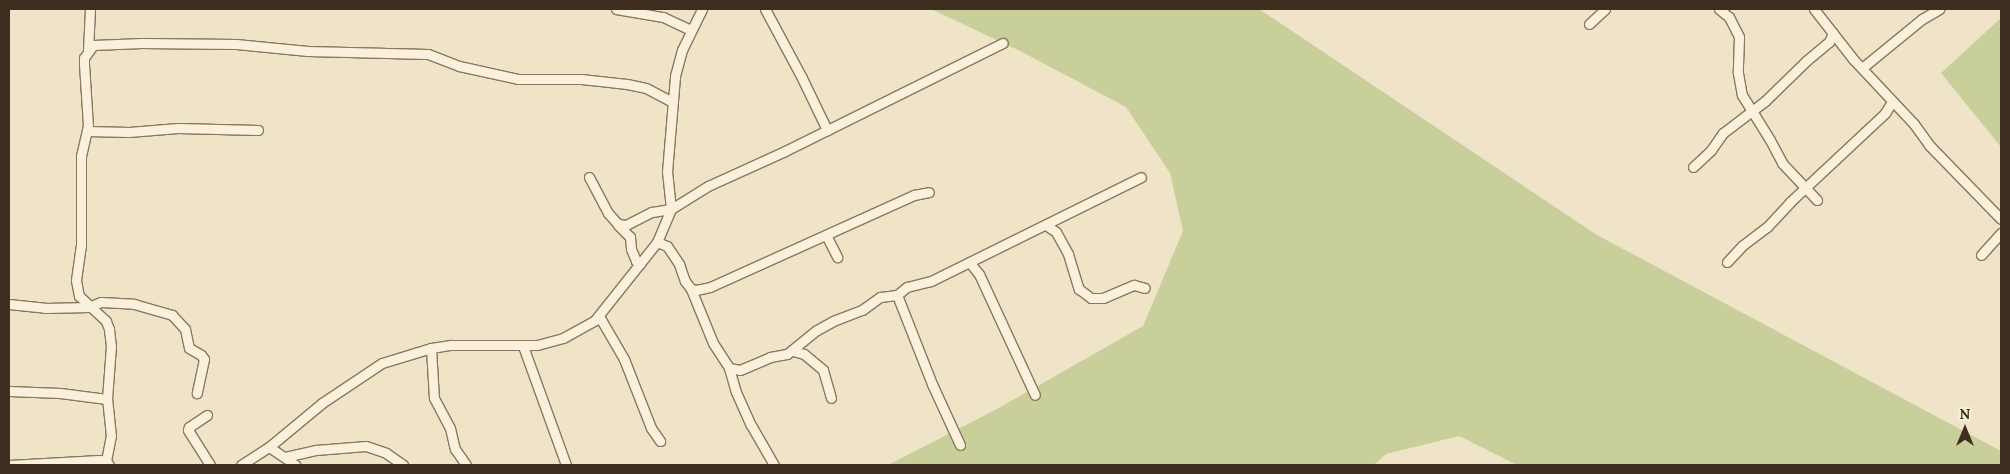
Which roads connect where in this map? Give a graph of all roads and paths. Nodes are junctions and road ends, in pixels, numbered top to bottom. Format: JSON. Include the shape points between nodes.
{"nodes":[{"id":1,"x":90,"y":9,"type":"edge"},
{"id":2,"x":616,"y":9,"type":"edge"},
{"id":3,"x":702,"y":9,"type":"edge"},
{"id":4,"x":765,"y":9,"type":"edge"},
{"id":5,"x":1605,"y":9,"type":"edge"},
{"id":6,"x":1719,"y":9,"type":"edge"},
{"id":7,"x":1814,"y":9,"type":"edge"},
{"id":8,"x":1938,"y":9,"type":"edge"},
{"id":9,"x":1589,"y":24,"type":"dead end"},
{"id":10,"x":691,"y":30,"type":"junction"},
{"id":11,"x":1833,"y":32,"type":"junction"},
{"id":12,"x":1829,"y":42,"type":"junction"},
{"id":13,"x":1003,"y":43,"type":"dead end"},
{"id":14,"x":1841,"y":43,"type":"junction"},
{"id":15,"x":88,"y":52,"type":"junction"},
{"id":16,"x":1862,"y":68,"type":"junction"},
{"id":17,"x":672,"y":102,"type":"junction"},
{"id":18,"x":1892,"y":102,"type":"junction"},
{"id":19,"x":1751,"y":111,"type":"junction"},
{"id":20,"x":258,"y":130,"type":"dead end"},
{"id":21,"x":827,"y":130,"type":"junction"},
{"id":22,"x":87,"y":131,"type":"junction"},
{"id":23,"x":1693,"y":167,"type":"dead end"},
{"id":24,"x":589,"y":177,"type":"dead end"},
{"id":25,"x":1141,"y":177,"type":"dead end"},
{"id":26,"x":1806,"y":187,"type":"junction"},
{"id":27,"x":928,"y":192,"type":"dead end"},
{"id":28,"x":1816,"y":200,"type":"dead end"},
{"id":29,"x":671,"y":210,"type":"junction"},
{"id":30,"x":2001,"y":218,"type":"edge"},
{"id":31,"x":618,"y":224,"type":"junction"},
{"id":32,"x":1046,"y":225,"type":"junction"},
{"id":33,"x":2001,"y":233,"type":"edge"},
{"id":34,"x":826,"y":235,"type":"junction"},
{"id":35,"x":657,"y":242,"type":"junction"},
{"id":36,"x":1981,"y":255,"type":"dead end"},
{"id":37,"x":837,"y":257,"type":"dead end"},
{"id":38,"x":1727,"y":262,"type":"dead end"},
{"id":39,"x":970,"y":263,"type":"junction"},
{"id":40,"x":640,"y":264,"type":"junction"},
{"id":41,"x":1146,"y":288,"type":"dead end"},
{"id":42,"x":690,"y":289,"type":"junction"},
{"id":43,"x":897,"y":295,"type":"junction"},
{"id":44,"x":79,"y":296,"type":"junction"},
{"id":45,"x":9,"y":304,"type":"edge"},
{"id":46,"x":68,"y":307,"type":"junction"},
{"id":47,"x":89,"y":307,"type":"junction"},
{"id":48,"x":599,"y":316,"type":"junction"},
{"id":49,"x":522,"y":346,"type":"junction"},
{"id":50,"x":431,"y":348,"type":"junction"},
{"id":51,"x":793,"y":351,"type":"junction"},
{"id":52,"x":729,"y":368,"type":"junction"},
{"id":53,"x":9,"y":391,"type":"edge"},
{"id":54,"x":197,"y":393,"type":"dead end"},
{"id":55,"x":1035,"y":395,"type":"dead end"},
{"id":56,"x":831,"y":398,"type":"dead end"},
{"id":57,"x":107,"y":399,"type":"junction"},
{"id":58,"x":208,"y":415,"type":"dead end"},
{"id":59,"x":660,"y":441,"type":"dead end"},
{"id":60,"x":960,"y":445,"type":"dead end"},
{"id":61,"x":269,"y":447,"type":"junction"},
{"id":62,"x":285,"y":457,"type":"junction"},
{"id":63,"x":108,"y":463,"type":"edge"},
{"id":64,"x":9,"y":465,"type":"edge"},
{"id":65,"x":210,"y":465,"type":"edge"},
{"id":66,"x":241,"y":465,"type":"edge"},
{"id":67,"x":296,"y":465,"type":"edge"},
{"id":68,"x":402,"y":465,"type":"edge"},
{"id":69,"x":466,"y":465,"type":"edge"},
{"id":70,"x":566,"y":465,"type":"edge"},
{"id":71,"x":774,"y":465,"type":"edge"}],
"edges":[{"from":1,"to":15,"type":"street"},
{"from":2,"to":10,"type":"street","via":[[663,17]]},
{"from":3,"to":10,"type":"street"},
{"from":4,"to":21,"type":"street"},
{"from":5,"to":9,"type":"street"},
{"from":6,"to":19,"type":"street","via":[[1736,28],[1739,37],[1739,87]]},
{"from":7,"to":11,"type":"street"},
{"from":8,"to":16,"type":"street"},
{"from":10,"to":17,"type":"street","via":[[675,76]]},
{"from":11,"to":12,"type":"street"},
{"from":11,"to":14,"type":"street"},
{"from":12,"to":14,"type":"street"},
{"from":12,"to":19,"type":"street"},
{"from":13,"to":21,"type":"street"},
{"from":14,"to":16,"type":"street"},
{"from":15,"to":17,"type":"street","via":[[93,45],[142,43],[236,44],[308,51],[428,54],[458,66],[518,79],[582,79],[627,84],[646,88]]},
{"from":15,"to":22,"type":"street","via":[[84,58],[83,74]]},
{"from":16,"to":18,"type":"street"},
{"from":17,"to":29,"type":"street","via":[[667,172]]},
{"from":18,"to":26,"type":"street","via":[[1885,114]]},
{"from":18,"to":30,"type":"street"},
{"from":19,"to":23,"type":"street","via":[[1723,133]]},
{"from":19,"to":26,"type":"street","via":[[1782,163]]},
{"from":20,"to":22,"type":"street"},
{"from":21,"to":29,"type":"street","via":[[708,186]]},
{"from":22,"to":44,"type":"street","via":[[81,156],[81,246],[76,280]]},
{"from":24,"to":31,"type":"street","via":[[608,213]]},
{"from":25,"to":32,"type":"street"},
{"from":26,"to":28,"type":"street"},
{"from":26,"to":38,"type":"street"},
{"from":27,"to":34,"type":"street","via":[[914,195]]},
{"from":29,"to":31,"type":"street","via":[[652,212],[626,225]]},
{"from":29,"to":35,"type":"street"},
{"from":31,"to":40,"type":"street","via":[[630,237],[631,249]]},
{"from":32,"to":39,"type":"street"},
{"from":32,"to":41,"type":"street","via":[[1056,232],[1068,254],[1079,289],[1091,298],[1103,298],[1134,285]]},
{"from":33,"to":36,"type":"street"},
{"from":34,"to":37,"type":"street"},
{"from":34,"to":42,"type":"street","via":[[704,289]]},
{"from":35,"to":40,"type":"street"},
{"from":35,"to":42,"type":"street","via":[[666,246],[675,258]]},
{"from":39,"to":43,"type":"street","via":[[931,281],[903,289]]},
{"from":39,"to":55,"type":"street","via":[[979,274]]},
{"from":40,"to":48,"type":"street"},
{"from":42,"to":52,"type":"street","via":[[713,343]]},
{"from":43,"to":51,"type":"street","via":[[880,297],[862,310],[833,321],[807,337]]},
{"from":43,"to":60,"type":"street"},
{"from":44,"to":46,"type":"street"},
{"from":44,"to":47,"type":"street"},
{"from":45,"to":46,"type":"street","via":[[28,308]]},
{"from":46,"to":47,"type":"street"},
{"from":47,"to":54,"type":"street","via":[[101,302],[139,305],[172,314],[185,330],[189,348],[204,359]]},
{"from":47,"to":57,"type":"street","via":[[106,320],[109,329]]},
{"from":48,"to":49,"type":"street","via":[[582,330],[563,338]]},
{"from":48,"to":59,"type":"street","via":[[624,359],[651,428]]},
{"from":49,"to":50,"type":"street"},
{"from":49,"to":70,"type":"street"},
{"from":50,"to":61,"type":"street","via":[[382,363],[322,403]]},
{"from":50,"to":69,"type":"street","via":[[434,398],[450,428],[455,449]]},
{"from":51,"to":52,"type":"street","via":[[740,370]]},
{"from":51,"to":56,"type":"street","via":[[804,354],[823,370]]},
{"from":52,"to":71,"type":"street","via":[[762,448]]},
{"from":53,"to":57,"type":"street"},
{"from":57,"to":63,"type":"street","via":[[111,436]]},
{"from":58,"to":65,"type":"street","via":[[188,430]]},
{"from":61,"to":62,"type":"street"},
{"from":61,"to":66,"type":"street"},
{"from":62,"to":67,"type":"street"},
{"from":62,"to":68,"type":"street","via":[[316,450],[366,446],[386,453]]},
{"from":63,"to":64,"type":"street"}]}
